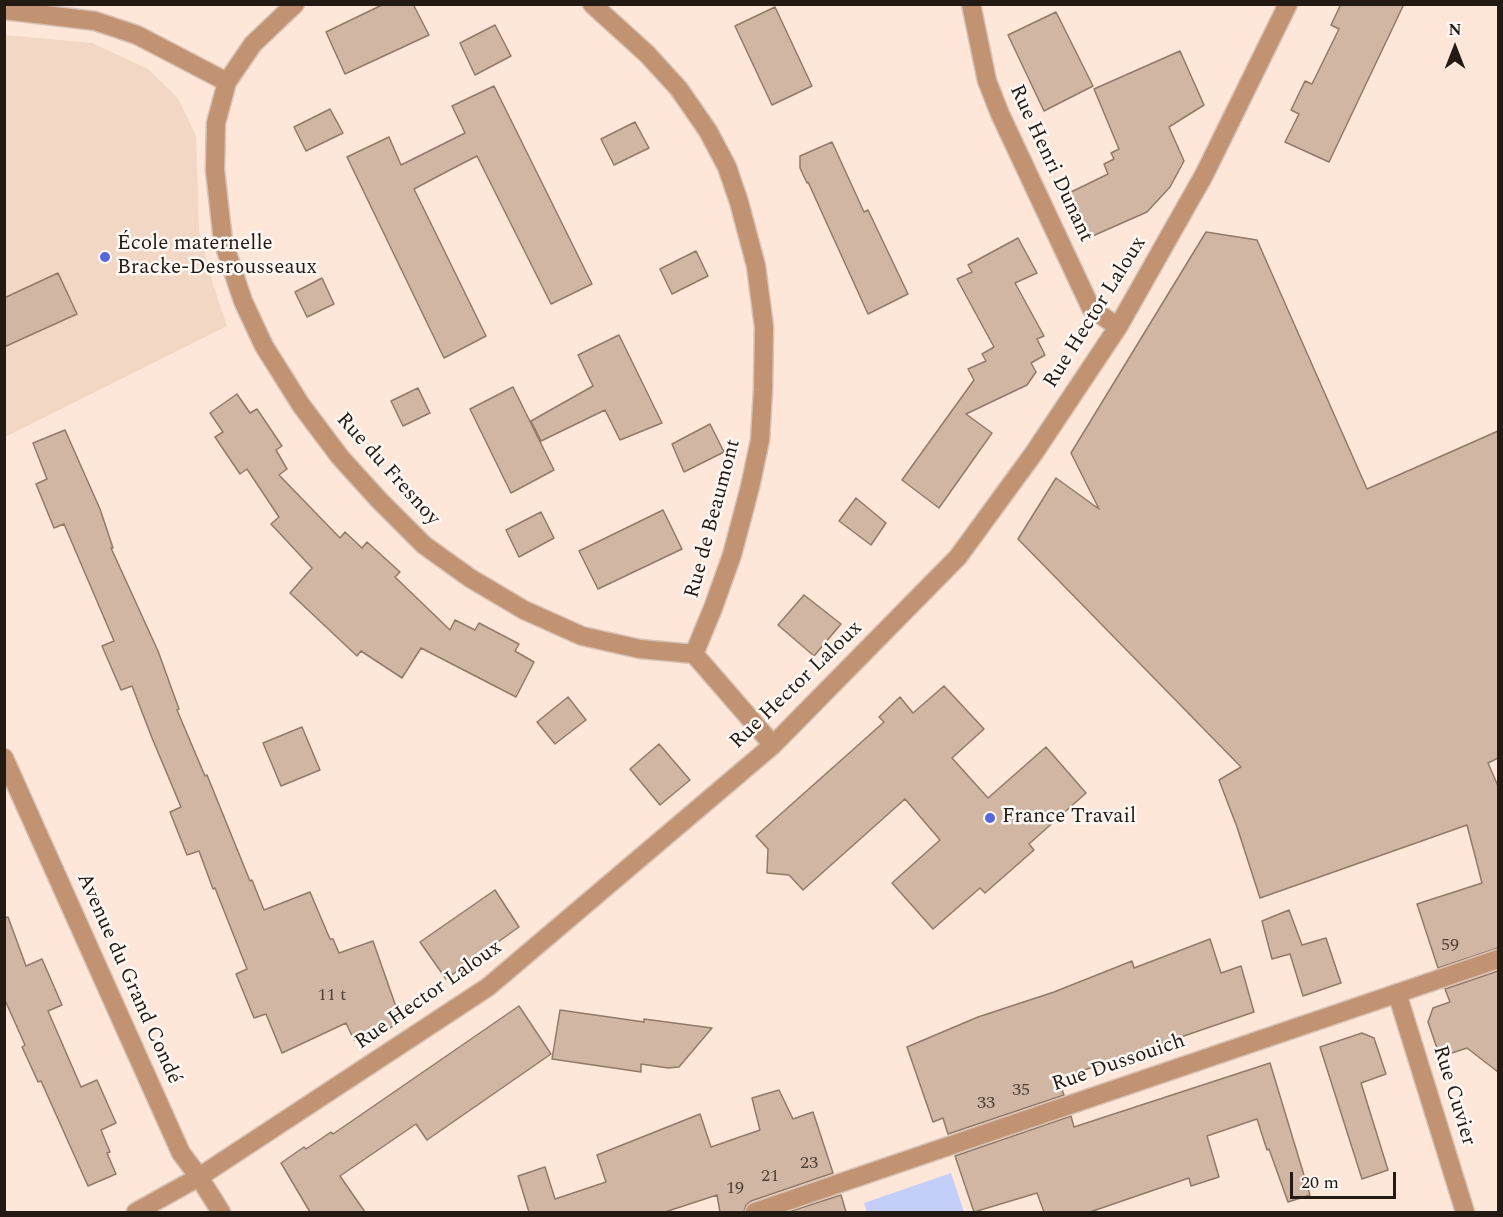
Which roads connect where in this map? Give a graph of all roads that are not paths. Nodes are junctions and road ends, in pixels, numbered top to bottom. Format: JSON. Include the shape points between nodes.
{"nodes":[{"id":1,"x":295,"y":4,"type":"edge"},
{"id":2,"x":592,"y":4,"type":"edge"},
{"id":3,"x":971,"y":4,"type":"edge"},
{"id":4,"x":1288,"y":4,"type":"edge"},
{"id":5,"x":4,"y":10,"type":"edge"},
{"id":6,"x":227,"y":82,"type":"junction"},
{"id":7,"x":1118,"y":327,"type":"junction"},
{"id":8,"x":694,"y":654,"type":"junction"},
{"id":9,"x":773,"y":745,"type":"junction"},
{"id":10,"x":4,"y":758,"type":"edge"},
{"id":11,"x":1498,"y":959,"type":"edge"},
{"id":12,"x":1397,"y":993,"type":"junction"},
{"id":13,"x":199,"y":1177,"type":"junction"},
{"id":14,"x":136,"y":1212,"type":"edge"},
{"id":15,"x":221,"y":1212,"type":"edge"},
{"id":16,"x":755,"y":1212,"type":"edge"},
{"id":17,"x":1466,"y":1212,"type":"edge"}],
"edges":[{"from":1,"to":6,"type":"street","name":"Rue du Fresnoy","via":[[253,44]]},
{"from":2,"to":8,"type":"street","name":"Rue de Beaumont","via":[[679,89],[708,131],[727,167],[756,266],[764,327],[760,440],[732,555]]},
{"from":3,"to":7,"type":"street","name":"Rue Henri Dunant","via":[[987,81],[1000,114],[1091,308]]},
{"from":4,"to":7,"type":"street","name":"Rue Hector Laloux","via":[[1204,175]]},
{"from":5,"to":6,"type":"street","via":[[95,21],[127,31]]},
{"from":6,"to":8,"type":"street","name":"Rue du Fresnoy","via":[[216,123],[215,170],[222,241],[264,346],[340,457],[424,545],[470,579],[524,610],[582,636],[640,649]]},
{"from":7,"to":9,"type":"street","name":"Rue Hector Laloux","via":[[958,557]]},
{"from":8,"to":9,"type":"street"},
{"from":9,"to":13,"type":"street","name":"Rue Hector Laloux","via":[[488,987]]},
{"from":10,"to":13,"type":"street","name":"Avenue du Grand Condé","via":[[181,1153]]},
{"from":11,"to":12,"type":"street","name":"Rue Dussouich"},
{"from":12,"to":16,"type":"street","name":"Rue Dussouich"},
{"from":12,"to":17,"type":"street","name":"Rue Cuvier"},
{"from":13,"to":14,"type":"street","name":"Rue Hector Laloux"},
{"from":13,"to":15,"type":"street","name":"Avenue du Grand Condé"}]}
